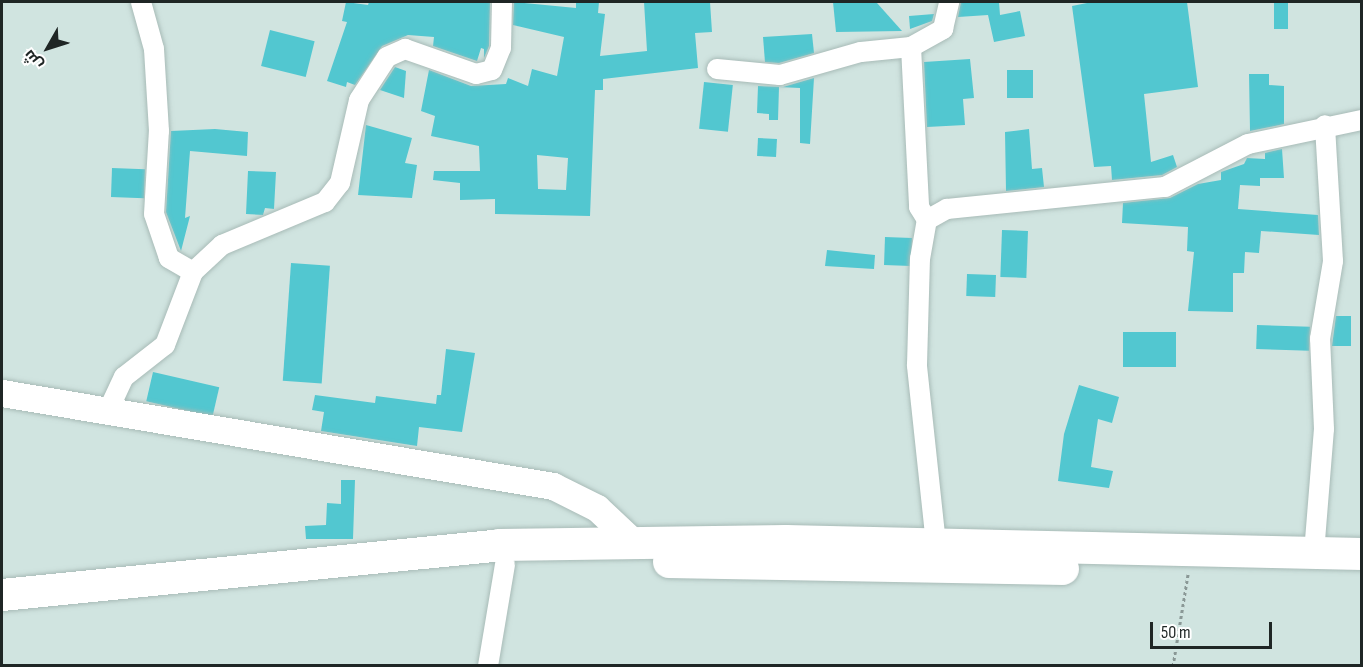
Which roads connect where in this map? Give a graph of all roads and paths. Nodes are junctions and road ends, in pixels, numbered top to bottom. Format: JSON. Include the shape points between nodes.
{"nodes":[{"id":1,"x":141,"y":2,"type":"edge"},
{"id":2,"x":502,"y":2,"type":"edge"},
{"id":3,"x":949,"y":2,"type":"edge"},
{"id":4,"x":911,"y":47,"type":"junction"},
{"id":5,"x":717,"y":69,"type":"dead end"},
{"id":6,"x":1362,"y":120,"type":"edge"},
{"id":7,"x":1325,"y":125,"type":"junction"},
{"id":8,"x":927,"y":220,"type":"junction"},
{"id":9,"x":193,"y":272,"type":"junction"},
{"id":10,"x":2,"y":393,"type":"edge"},
{"id":11,"x":108,"y":411,"type":"junction"},
{"id":12,"x":936,"y":544,"type":"junction"},
{"id":13,"x":632,"y":551,"type":"junction"},
{"id":14,"x":1314,"y":553,"type":"junction"},
{"id":15,"x":1362,"y":554,"type":"edge"},
{"id":16,"x":1084,"y":559,"type":"junction"},
{"id":17,"x":505,"y":564,"type":"junction"},
{"id":18,"x":1188,"y":572,"type":"junction"},
{"id":19,"x":1362,"y":576,"type":"edge"},
{"id":20,"x":2,"y":595,"type":"edge"},
{"id":21,"x":2,"y":609,"type":"edge"},
{"id":22,"x":488,"y":666,"type":"edge"},
{"id":23,"x":1173,"y":666,"type":"edge"}],
"edges":[{"from":1,"to":9,"type":"street","via":[[154,48],[159,131],[154,214],[170,258]]},
{"from":2,"to":9,"type":"street","via":[[501,48],[492,70],[476,74],[405,49],[387,57],[359,100],[340,183],[325,202],[222,245]]},
{"from":3,"to":4,"type":"street","via":[[943,29]]},
{"from":4,"to":5,"type":"street","via":[[861,52],[780,75]]},
{"from":4,"to":8,"type":"street","via":[[919,207]]},
{"from":6,"to":7,"type":"street"},
{"from":7,"to":8,"type":"street","via":[[1248,144],[1165,187],[947,209]]},
{"from":7,"to":14,"type":"street","via":[[1333,261],[1320,339],[1324,429]]},
{"from":8,"to":12,"type":"street","via":[[920,259],[917,365]]},
{"from":9,"to":11,"type":"street","via":[[165,345],[124,377]]},
{"from":10,"to":11,"type":"street"},
{"from":11,"to":13,"type":"street","via":[[553,486],[597,508]]},
{"from":12,"to":13,"type":"main road"},
{"from":12,"to":16,"type":"main road"},
{"from":13,"to":16,"type":"main road"},
{"from":13,"to":17,"type":"main road"},
{"from":13,"to":20,"type":"main road","via":[[457,548]]},
{"from":14,"to":15,"type":"main road"},
{"from":14,"to":16,"type":"main road"},
{"from":16,"to":18,"type":"main road"},
{"from":17,"to":21,"type":"main road"},
{"from":17,"to":22,"type":"street"},
{"from":18,"to":19,"type":"main road"},
{"from":18,"to":23,"type":"path"}]}
